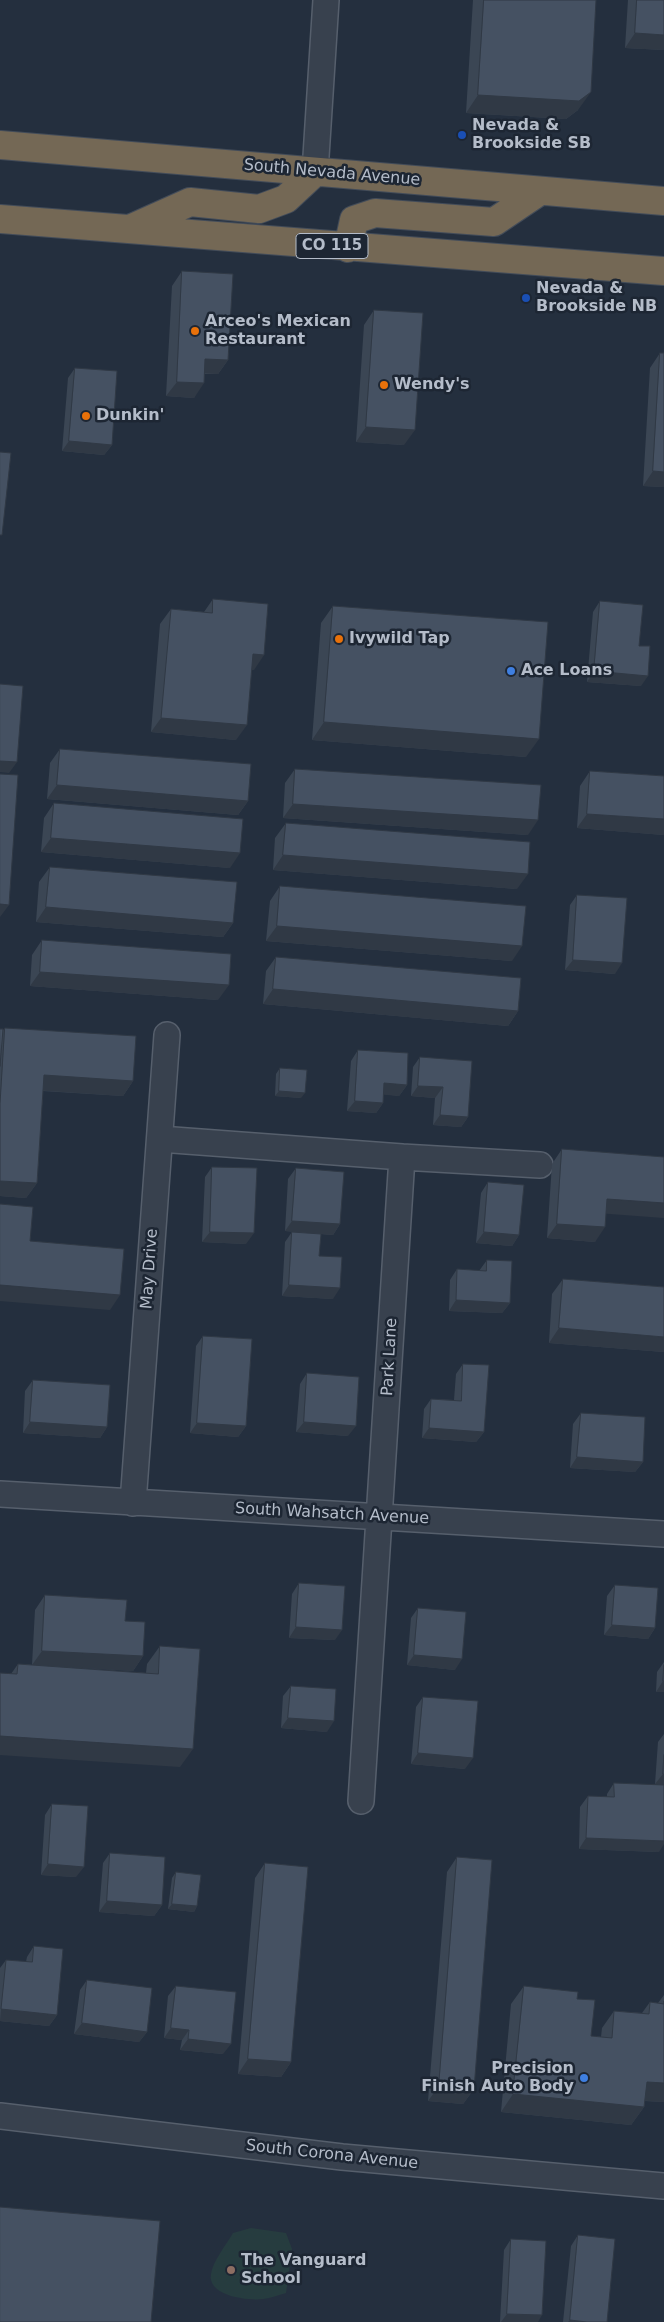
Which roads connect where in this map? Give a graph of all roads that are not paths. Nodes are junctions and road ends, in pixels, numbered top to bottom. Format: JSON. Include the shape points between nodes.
{"nodes":[{"id":1,"x":326,"y":0,"type":"edge"},
{"id":2,"x":0,"y":145,"type":"edge"},
{"id":3,"x":314,"y":172,"type":"junction"},
{"id":4,"x":540,"y":191,"type":"junction"},
{"id":5,"x":664,"y":201,"type":"edge"},
{"id":6,"x":0,"y":219,"type":"edge"},
{"id":7,"x":128,"y":230,"type":"junction"},
{"id":8,"x":348,"y":248,"type":"junction"},
{"id":9,"x":664,"y":272,"type":"edge"},
{"id":10,"x":167,"y":1035,"type":"dead end"},
{"id":11,"x":160,"y":1139,"type":"junction"},
{"id":12,"x":402,"y":1157,"type":"junction"},
{"id":13,"x":540,"y":1165,"type":"dead end"},
{"id":14,"x":0,"y":1494,"type":"edge"},
{"id":15,"x":133,"y":1503,"type":"junction"},
{"id":16,"x":380,"y":1516,"type":"junction"},
{"id":17,"x":664,"y":1534,"type":"edge"},
{"id":18,"x":361,"y":1801,"type":"dead end"},
{"id":19,"x":0,"y":2116,"type":"edge"},
{"id":20,"x":664,"y":2186,"type":"edge"}],
"edges":[{"from":1,"to":3,"type":"street"},
{"from":2,"to":3,"type":"highway","name":"South Nevada Avenue"},
{"from":3,"to":4,"type":"highway","name":"South Nevada Avenue"},
{"from":3,"to":7,"type":"highway","via":[[286,199],[260,209],[190,202]]},
{"from":4,"to":5,"type":"highway","name":"South Nevada Avenue"},
{"from":4,"to":8,"type":"highway","via":[[494,222],[375,213],[354,220]]},
{"from":6,"to":7,"type":"highway","number":"CO 115"},
{"from":7,"to":8,"type":"highway","number":"CO 115"},
{"from":8,"to":9,"type":"highway","number":"CO 115"},
{"from":10,"to":11,"type":"street","name":"May Drive"},
{"from":11,"to":12,"type":"street"},
{"from":11,"to":15,"type":"street","name":"May Drive"},
{"from":12,"to":13,"type":"street"},
{"from":12,"to":16,"type":"street","name":"Park Lane"},
{"from":14,"to":15,"type":"street","name":"South Wahsatch Avenue"},
{"from":15,"to":16,"type":"street","name":"South Wahsatch Avenue"},
{"from":16,"to":17,"type":"street","name":"South Wahsatch Avenue"},
{"from":16,"to":18,"type":"street","name":"Park Lane"},
{"from":19,"to":20,"type":"street","name":"South Corona Avenue","via":[[342,2157]]}]}
